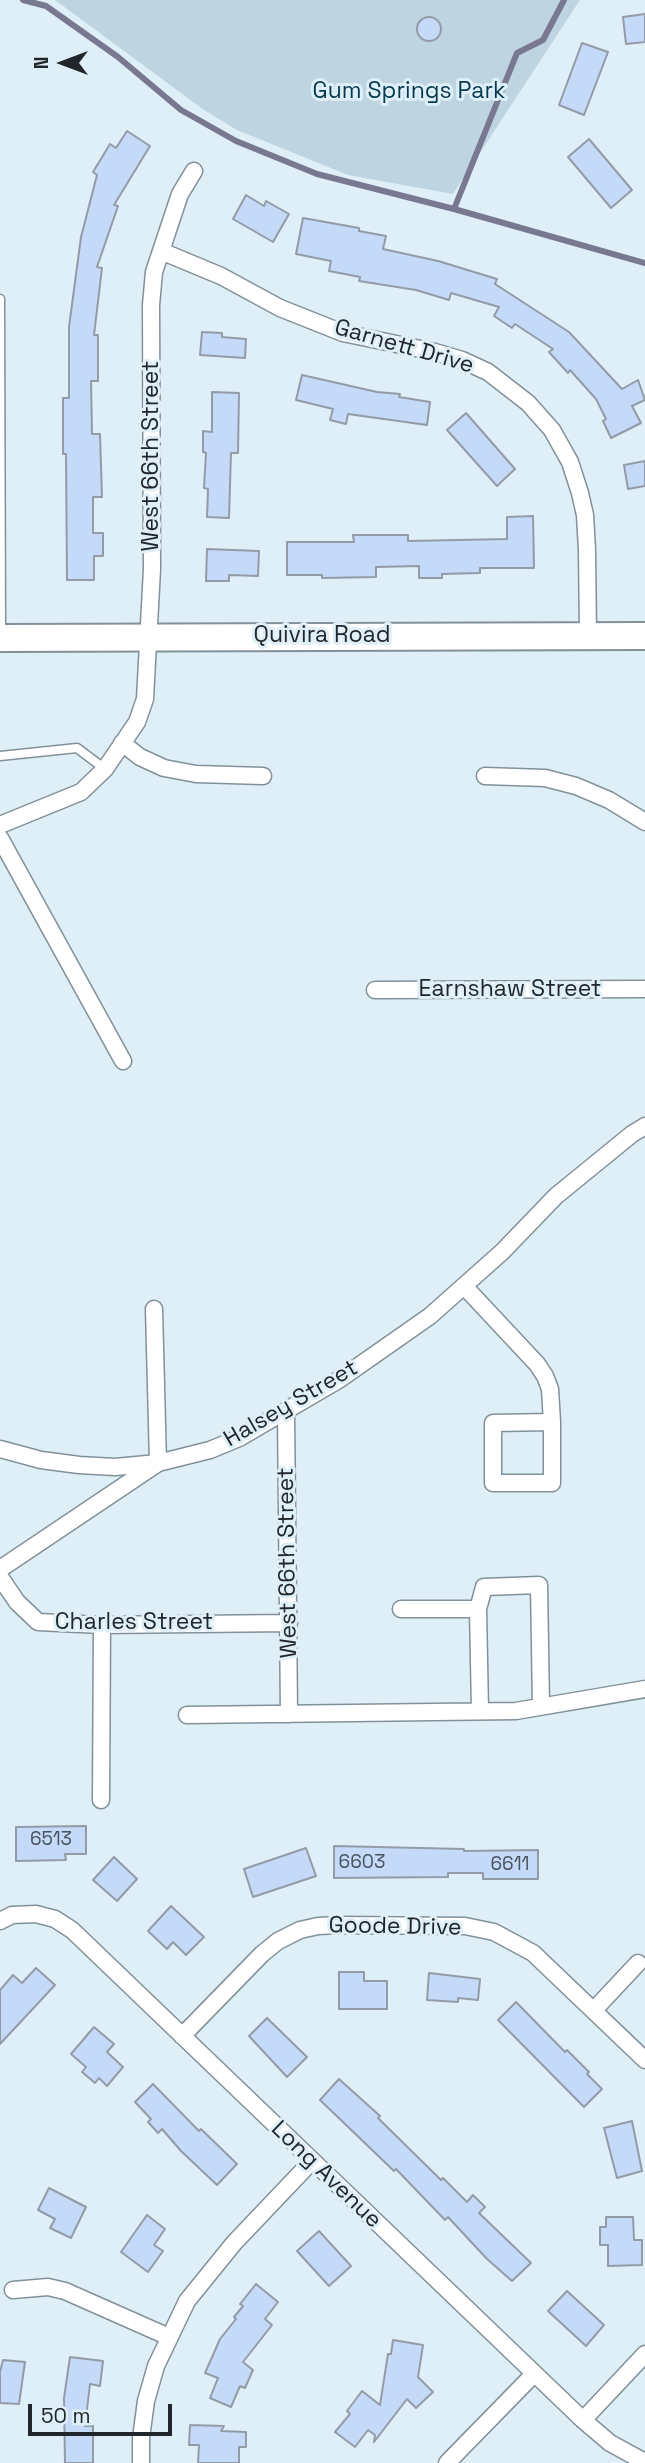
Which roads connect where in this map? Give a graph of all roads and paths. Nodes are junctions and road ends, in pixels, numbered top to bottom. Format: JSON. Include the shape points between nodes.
{"nodes":[{"id":1,"x":194,"y":171,"type":"dead end"},
{"id":2,"x":161,"y":251,"type":"junction"},
{"id":3,"x":0,"y":299,"type":"edge"},
{"id":4,"x":149,"y":636,"type":"junction"},
{"id":5,"x":588,"y":636,"type":"junction"},
{"id":6,"x":645,"y":636,"type":"edge"},
{"id":7,"x":0,"y":638,"type":"edge"},
{"id":8,"x":122,"y":743,"type":"junction"},
{"id":9,"x":0,"y":756,"type":"edge"},
{"id":10,"x":104,"y":769,"type":"junction"},
{"id":11,"x":263,"y":776,"type":"dead end"},
{"id":12,"x":485,"y":776,"type":"dead end"},
{"id":13,"x":645,"y":822,"type":"edge"},
{"id":14,"x":0,"y":825,"type":"edge"},
{"id":15,"x":0,"y":838,"type":"edge"},
{"id":16,"x":645,"y":989,"type":"edge"},
{"id":17,"x":375,"y":990,"type":"dead end"},
{"id":18,"x":123,"y":1061,"type":"dead end"},
{"id":19,"x":645,"y":1126,"type":"edge"},
{"id":20,"x":464,"y":1286,"type":"junction"},
{"id":21,"x":154,"y":1310,"type":"dead end"},
{"id":22,"x":286,"y":1412,"type":"junction"},
{"id":23,"x":552,"y":1422,"type":"junction"},
{"id":24,"x":0,"y":1449,"type":"edge"},
{"id":25,"x":158,"y":1463,"type":"junction"},
{"id":26,"x":0,"y":1569,"type":"edge"},
{"id":27,"x":0,"y":1577,"type":"edge"},
{"id":28,"x":401,"y":1609,"type":"dead end"},
{"id":29,"x":478,"y":1609,"type":"junction"},
{"id":30,"x":289,"y":1623,"type":"junction"},
{"id":31,"x":102,"y":1625,"type":"junction"},
{"id":32,"x":645,"y":1689,"type":"edge"},
{"id":33,"x":541,"y":1706,"type":"junction"},
{"id":34,"x":480,"y":1711,"type":"junction"},
{"id":35,"x":289,"y":1714,"type":"junction"},
{"id":36,"x":187,"y":1715,"type":"dead end"},
{"id":37,"x":101,"y":1800,"type":"dead end"},
{"id":38,"x":0,"y":1921,"type":"edge"},
{"id":39,"x":638,"y":1963,"type":"dead end"},
{"id":40,"x":594,"y":2010,"type":"junction"},
{"id":41,"x":182,"y":2036,"type":"junction"},
{"id":42,"x":645,"y":2060,"type":"edge"},
{"id":43,"x":312,"y":2161,"type":"junction"},
{"id":44,"x":13,"y":2290,"type":"dead end"},
{"id":45,"x":169,"y":2337,"type":"junction"},
{"id":46,"x":645,"y":2354,"type":"edge"},
{"id":47,"x":534,"y":2374,"type":"junction"},
{"id":48,"x":583,"y":2420,"type":"junction"},
{"id":49,"x":645,"y":2462,"type":"edge"},
{"id":50,"x":141,"y":2463,"type":"edge"},
{"id":51,"x":447,"y":2463,"type":"edge"}],
"edges":[{"from":1,"to":2,"type":"street","name":"West 66th Street","via":[[180,194]]},
{"from":2,"to":4,"type":"street","name":"West 66th Street","via":[[151,305]]},
{"from":2,"to":5,"type":"street","name":"Garnett Drive","via":[[343,333],[462,360],[488,372],[528,403],[552,430],[580,493],[587,550]]},
{"from":3,"to":7,"type":"lane"},
{"from":4,"to":5,"type":"main road","name":"Quivira Road"},
{"from":4,"to":7,"type":"main road","name":"Quivira Road"},
{"from":4,"to":8,"type":"street","name":"West 66th Street","via":[[145,699]]},
{"from":5,"to":6,"type":"main road","name":"Quivira Road"},
{"from":8,"to":10,"type":"street","name":"West 66th Street"},
{"from":8,"to":11,"type":"street","via":[[164,768]]},
{"from":9,"to":10,"type":"lane","via":[[77,748]]},
{"from":10,"to":14,"type":"street","name":"West 66th Street","via":[[81,792]]},
{"from":12,"to":13,"type":"street","via":[[545,778],[576,786]]},
{"from":15,"to":18,"type":"street"},
{"from":16,"to":17,"type":"street","name":"Earnshaw Street"},
{"from":19,"to":20,"type":"street","name":"Halsey Street","via":[[556,1196]]},
{"from":20,"to":22,"type":"street","name":"Halsey Street","via":[[430,1316]]},
{"from":20,"to":23,"type":"street","via":[[545,1376]]},
{"from":21,"to":25,"type":"street"},
{"from":22,"to":25,"type":"street","name":"Halsey Street","via":[[210,1450]]},
{"from":22,"to":30,"type":"street","name":"West 66th Street"},
{"from":23,"to":23,"type":"street","via":[[493,1423],[494,1483],[552,1483]]},
{"from":24,"to":25,"type":"street","via":[[79,1465]]},
{"from":25,"to":26,"type":"street","name":"Halsey Street"},
{"from":27,"to":31,"type":"street","name":"Charles Street","via":[[38,1622]]},
{"from":28,"to":29,"type":"street"},
{"from":29,"to":33,"type":"street","via":[[484,1587],[539,1585]]},
{"from":29,"to":34,"type":"street"},
{"from":30,"to":31,"type":"street","name":"Charles Street"},
{"from":30,"to":35,"type":"street","name":"West 66th Street"},
{"from":31,"to":37,"type":"street"},
{"from":32,"to":33,"type":"street"},
{"from":33,"to":34,"type":"street"},
{"from":34,"to":35,"type":"street"},
{"from":35,"to":36,"type":"street"},
{"from":38,"to":41,"type":"street","name":"Long Avenue","via":[[12,1915],[36,1914],[55,1919]]},
{"from":39,"to":40,"type":"street"},
{"from":40,"to":41,"type":"street","name":"Goode Drive","via":[[533,1954],[494,1933],[465,1926],[318,1926],[278,1941]]},
{"from":40,"to":42,"type":"street","name":"Goode Drive"},
{"from":41,"to":43,"type":"street","name":"Long Avenue"},
{"from":43,"to":45,"type":"street","via":[[199,2283]]},
{"from":43,"to":47,"type":"street","name":"Long Avenue"},
{"from":44,"to":45,"type":"street","via":[[48,2287],[65,2291]]},
{"from":45,"to":50,"type":"street","via":[[146,2401]]},
{"from":46,"to":48,"type":"street"},
{"from":47,"to":48,"type":"street","name":"Long Avenue"},
{"from":47,"to":51,"type":"street"},
{"from":48,"to":49,"type":"street","name":"Long Avenue","via":[[610,2443]]}]}
